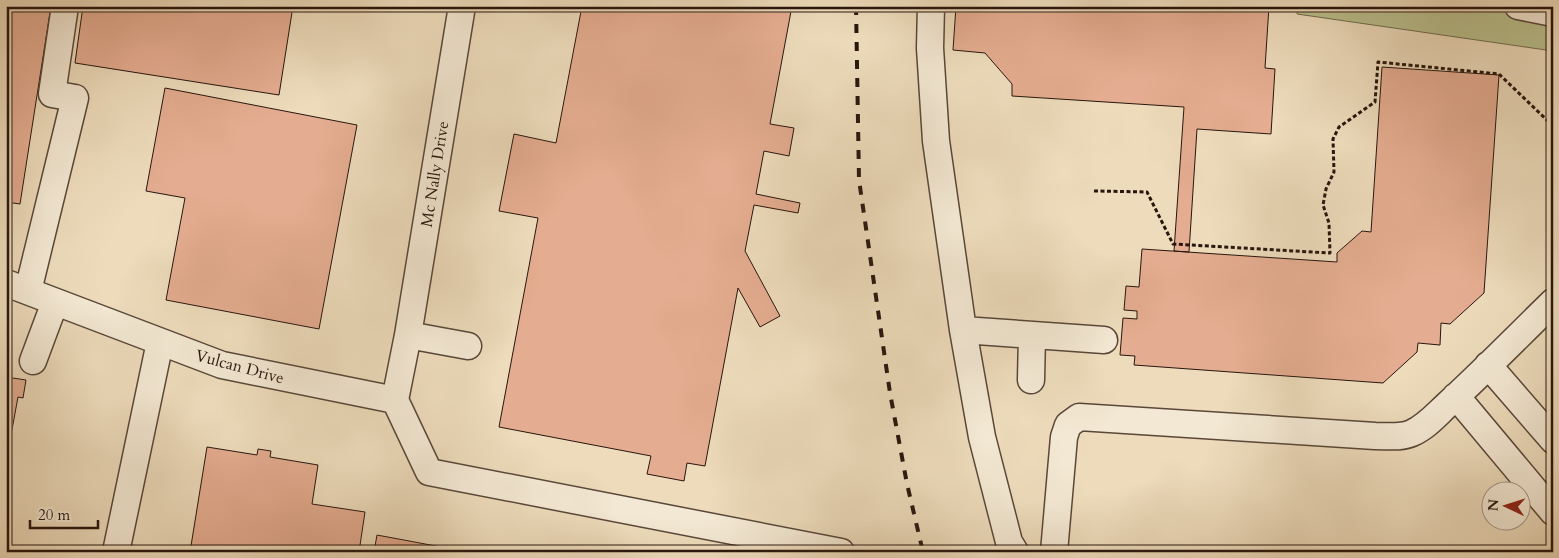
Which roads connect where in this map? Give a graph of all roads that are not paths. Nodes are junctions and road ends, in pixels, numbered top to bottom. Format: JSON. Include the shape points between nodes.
{"nodes":[{"id":1,"x":65,"y":6,"type":"edge"},
{"id":2,"x":462,"y":6,"type":"edge"},
{"id":3,"x":931,"y":6,"type":"edge"},
{"id":4,"x":1518,"y":6,"type":"edge"},
{"id":5,"x":1553,"y":13,"type":"edge"},
{"id":6,"x":17,"y":288,"type":"edge"},
{"id":7,"x":55,"y":302,"type":"junction"},
{"id":8,"x":1553,"y":302,"type":"edge"},
{"id":9,"x":963,"y":330,"type":"junction"},
{"id":10,"x":1032,"y":335,"type":"junction"},
{"id":11,"x":407,"y":339,"type":"junction"},
{"id":12,"x":1104,"y":340,"type":"dead end"},
{"id":13,"x":160,"y":342,"type":"junction"},
{"id":14,"x":468,"y":346,"type":"dead end"},
{"id":15,"x":33,"y":361,"type":"dead end"},
{"id":16,"x":1488,"y":365,"type":"junction"},
{"id":17,"x":1031,"y":380,"type":"dead end"},
{"id":18,"x":1456,"y":396,"type":"junction"},
{"id":19,"x":395,"y":400,"type":"junction"},
{"id":20,"x":1553,"y":440,"type":"edge"},
{"id":21,"x":1553,"y":512,"type":"edge"},
{"id":22,"x":116,"y":552,"type":"edge"},
{"id":23,"x":840,"y":552,"type":"edge"},
{"id":24,"x":1015,"y":552,"type":"edge"},
{"id":25,"x":1054,"y":552,"type":"edge"}],
"edges":[{"from":1,"to":6,"type":"street","via":[[52,94],[75,98]]},
{"from":2,"to":11,"type":"street","name":"Mc Nally Drive"},
{"from":3,"to":9,"type":"street","via":[[930,48],[936,141]]},
{"from":4,"to":5,"type":"street"},
{"from":6,"to":7,"type":"street","name":"Vulcan Drive"},
{"from":7,"to":13,"type":"street","name":"Vulcan Drive"},
{"from":7,"to":15,"type":"street"},
{"from":8,"to":16,"type":"street"},
{"from":9,"to":10,"type":"street"},
{"from":9,"to":24,"type":"street","via":[[982,437],[1009,542]]},
{"from":10,"to":12,"type":"street"},
{"from":10,"to":17,"type":"street"},
{"from":11,"to":14,"type":"street"},
{"from":11,"to":19,"type":"street"},
{"from":13,"to":19,"type":"street","name":"Vulcan Drive","via":[[222,364]]},
{"from":13,"to":22,"type":"street"},
{"from":16,"to":18,"type":"street"},
{"from":16,"to":20,"type":"street"},
{"from":18,"to":21,"type":"street"},
{"from":18,"to":25,"type":"street","via":[[1415,432],[1399,437],[1079,417],[1068,425],[1064,437]]},
{"from":19,"to":23,"type":"street","via":[[429,472]]}]}
